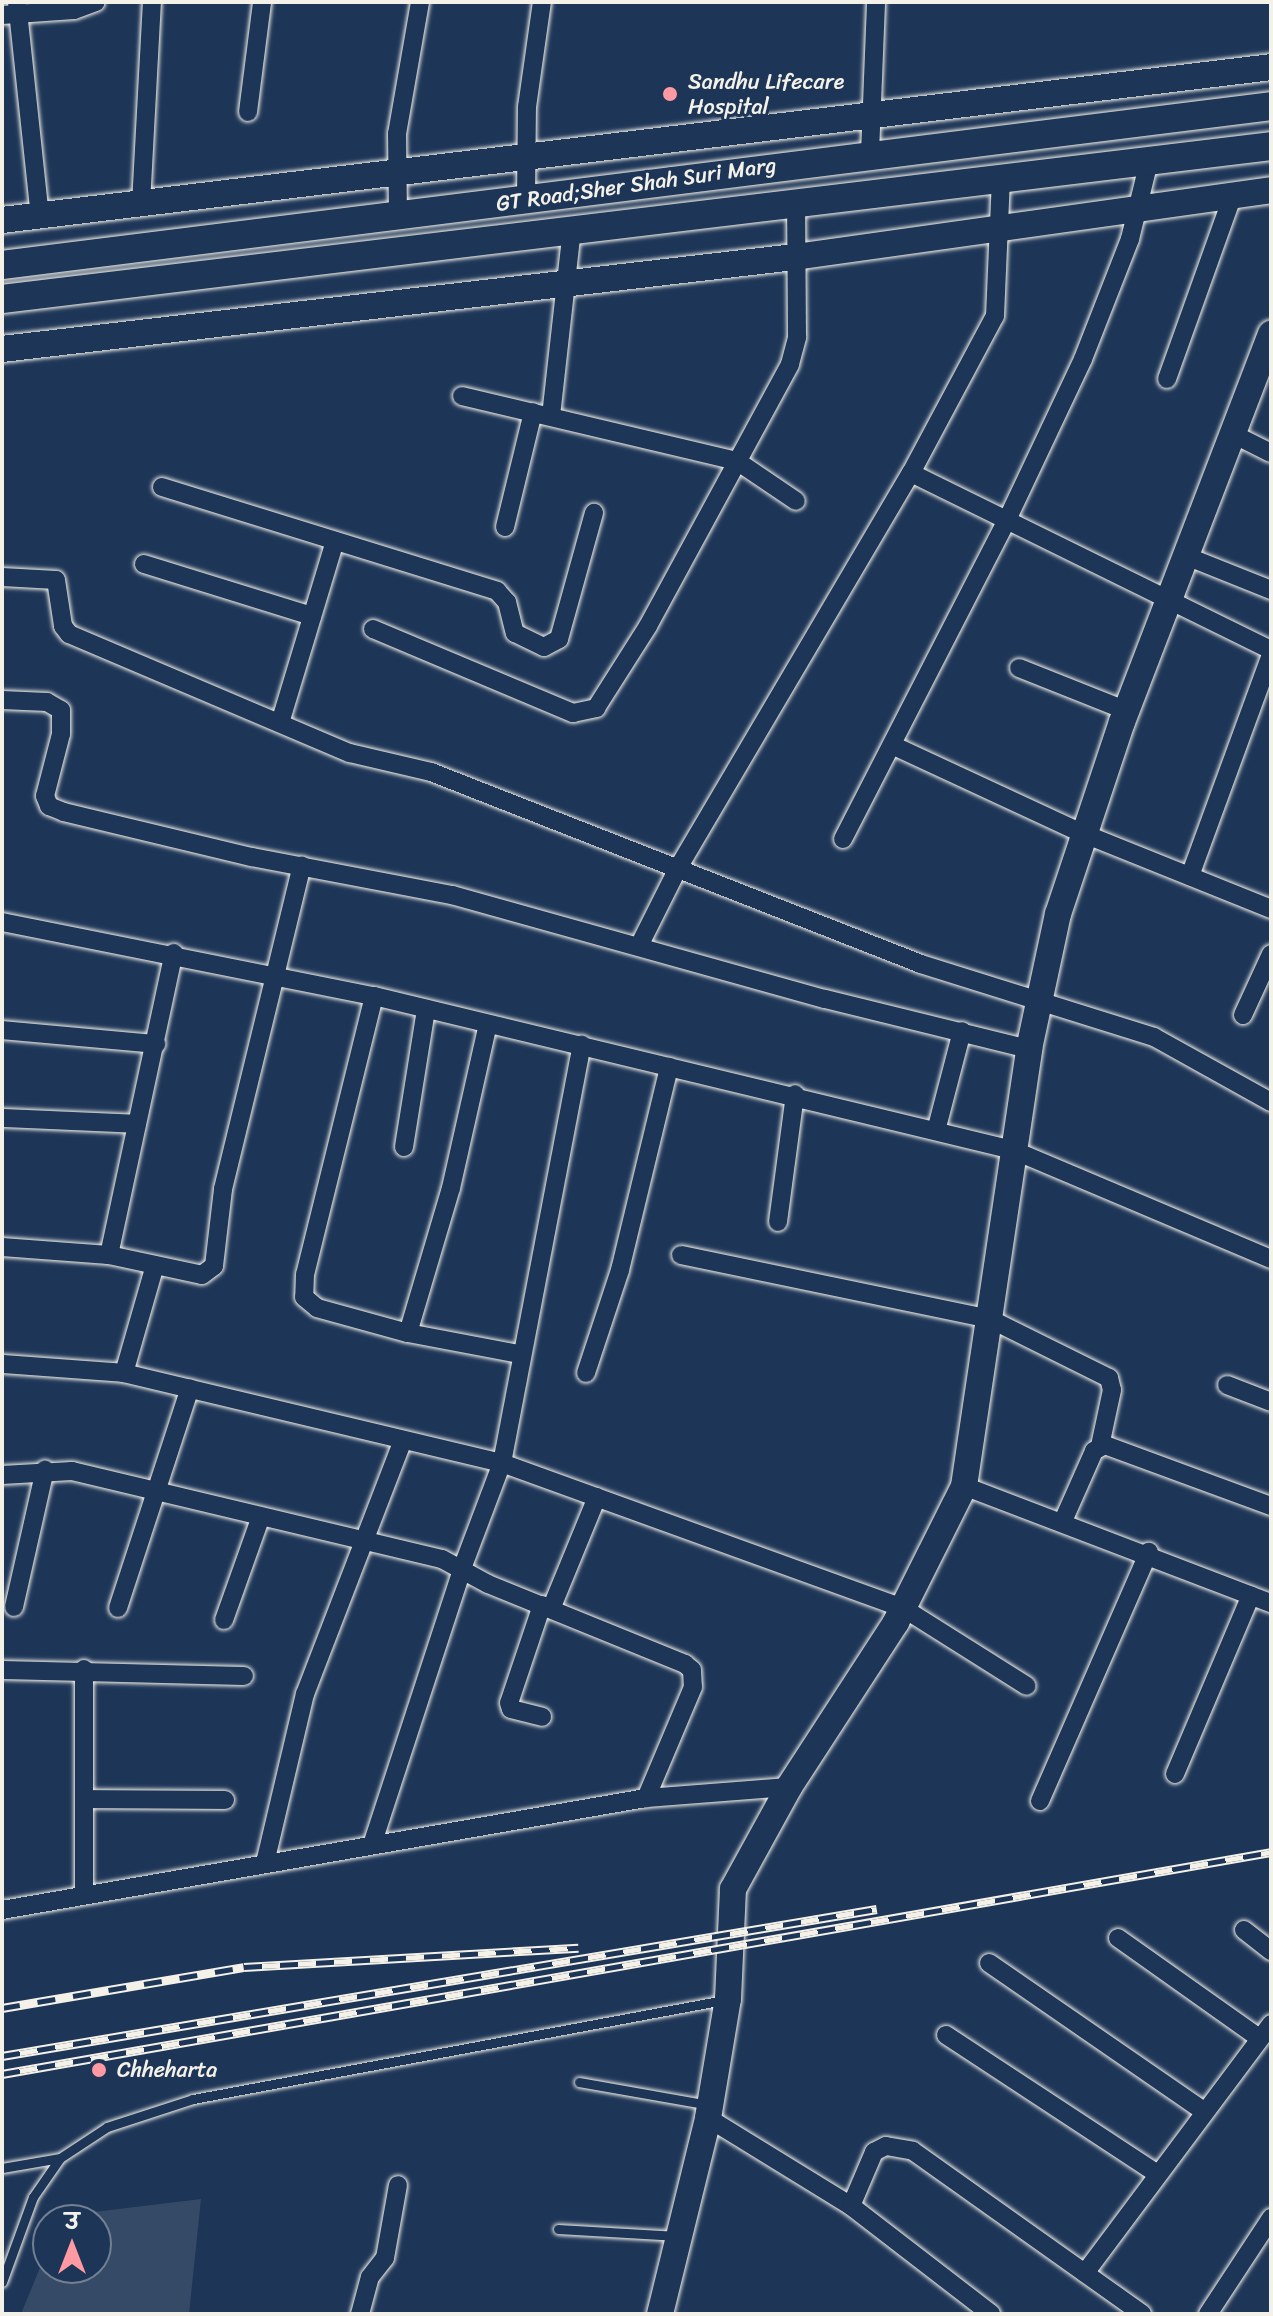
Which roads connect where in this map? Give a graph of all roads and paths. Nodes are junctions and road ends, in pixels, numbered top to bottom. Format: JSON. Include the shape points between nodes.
{"nodes":[{"id":1,"x":96,"y":2,"type":"edge"},
{"id":2,"x":152,"y":2,"type":"edge"},
{"id":3,"x":262,"y":2,"type":"edge"},
{"id":4,"x":420,"y":2,"type":"edge"},
{"id":5,"x":542,"y":2,"type":"edge"},
{"id":6,"x":876,"y":2,"type":"edge"},
{"id":7,"x":12,"y":10,"type":"edge"},
{"id":8,"x":1271,"y":67,"type":"edge"},
{"id":9,"x":1271,"y":106,"type":"edge"},
{"id":10,"x":248,"y":112,"type":"dead end"},
{"id":11,"x":871,"y":116,"type":"junction"},
{"id":12,"x":1271,"y":146,"type":"edge"},
{"id":13,"x":870,"y":153,"type":"junction"},
{"id":14,"x":525,"y":157,"type":"junction"},
{"id":15,"x":1149,"y":161,"type":"junction"},
{"id":16,"x":396,"y":171,"type":"junction"},
{"id":17,"x":1001,"y":179,"type":"junction"},
{"id":18,"x":1271,"y":190,"type":"edge"},
{"id":19,"x":1233,"y":195,"type":"junction"},
{"id":20,"x":526,"y":199,"type":"junction"},
{"id":21,"x":796,"y":203,"type":"junction"},
{"id":22,"x":141,"y":204,"type":"junction"},
{"id":23,"x":1140,"y":208,"type":"junction"},
{"id":24,"x":398,"y":215,"type":"junction"},
{"id":25,"x":40,"y":216,"type":"junction"},
{"id":26,"x":2,"y":220,"type":"edge"},
{"id":27,"x":572,"y":230,"type":"junction"},
{"id":28,"x":1001,"y":230,"type":"junction"},
{"id":29,"x":795,"y":257,"type":"junction"},
{"id":30,"x":2,"y":265,"type":"edge"},
{"id":31,"x":567,"y":282,"type":"junction"},
{"id":32,"x":2,"y":299,"type":"edge"},
{"id":33,"x":1271,"y":334,"type":"edge"},
{"id":34,"x":2,"y":349,"type":"edge"},
{"id":35,"x":1167,"y":379,"type":"dead end"},
{"id":36,"x":462,"y":396,"type":"dead end"},
{"id":37,"x":542,"y":414,"type":"junction"},
{"id":38,"x":1233,"y":434,"type":"junction"},
{"id":39,"x":1271,"y":453,"type":"edge"},
{"id":40,"x":737,"y":461,"type":"junction"},
{"id":41,"x":911,"y":473,"type":"junction"},
{"id":42,"x":162,"y":487,"type":"dead end"},
{"id":43,"x":796,"y":501,"type":"dead end"},
{"id":44,"x":594,"y":513,"type":"dead end"},
{"id":45,"x":1006,"y":522,"type":"junction"},
{"id":46,"x":505,"y":527,"type":"dead end"},
{"id":47,"x":335,"y":541,"type":"junction"},
{"id":48,"x":1186,"y":556,"type":"junction"},
{"id":49,"x":144,"y":564,"type":"dead end"},
{"id":50,"x":2,"y":577,"type":"edge"},
{"id":51,"x":1271,"y":590,"type":"edge"},
{"id":52,"x":1171,"y":597,"type":"junction"},
{"id":53,"x":312,"y":616,"type":"junction"},
{"id":54,"x":373,"y":629,"type":"dead end"},
{"id":55,"x":1271,"y":652,"type":"edge"},
{"id":56,"x":1019,"y":668,"type":"dead end"},
{"id":57,"x":2,"y":700,"type":"edge"},
{"id":58,"x":1127,"y":711,"type":"junction"},
{"id":59,"x":280,"y":723,"type":"junction"},
{"id":60,"x":892,"y":745,"type":"junction"},
{"id":61,"x":1082,"y":833,"type":"junction"},
{"id":62,"x":843,"y":839,"type":"dead end"},
{"id":63,"x":302,"y":866,"type":"junction"},
{"id":64,"x":678,"y":868,"type":"junction"},
{"id":65,"x":1190,"y":876,"type":"junction"},
{"id":66,"x":1271,"y":909,"type":"edge"},
{"id":67,"x":2,"y":922,"type":"edge"},
{"id":68,"x":639,"y":946,"type":"junction"},
{"id":69,"x":174,"y":953,"type":"junction"},
{"id":70,"x":1271,"y":954,"type":"edge"},
{"id":71,"x":274,"y":975,"type":"junction"},
{"id":72,"x":374,"y":996,"type":"junction"},
{"id":73,"x":1039,"y":1002,"type":"junction"},
{"id":74,"x":426,"y":1009,"type":"junction"},
{"id":75,"x":1243,"y":1015,"type":"dead end"},
{"id":76,"x":488,"y":1024,"type":"junction"},
{"id":77,"x":2,"y":1030,"type":"edge"},
{"id":78,"x":962,"y":1031,"type":"junction"},
{"id":79,"x":156,"y":1044,"type":"junction"},
{"id":80,"x":582,"y":1045,"type":"junction"},
{"id":81,"x":1029,"y":1049,"type":"junction"},
{"id":82,"x":669,"y":1067,"type":"junction"},
{"id":83,"x":795,"y":1094,"type":"junction"},
{"id":84,"x":1271,"y":1102,"type":"edge"},
{"id":85,"x":2,"y":1118,"type":"edge"},
{"id":86,"x":137,"y":1124,"type":"junction"},
{"id":87,"x":936,"y":1131,"type":"junction"},
{"id":88,"x":404,"y":1147,"type":"dead end"},
{"id":89,"x":1013,"y":1150,"type":"junction"},
{"id":90,"x":778,"y":1222,"type":"dead end"},
{"id":91,"x":2,"y":1247,"type":"edge"},
{"id":92,"x":109,"y":1255,"type":"junction"},
{"id":93,"x":681,"y":1255,"type":"dead end"},
{"id":94,"x":1271,"y":1259,"type":"edge"},
{"id":95,"x":155,"y":1265,"type":"junction"},
{"id":96,"x":990,"y":1319,"type":"junction"},
{"id":97,"x":408,"y":1333,"type":"junction"},
{"id":98,"x":519,"y":1354,"type":"junction"},
{"id":99,"x":2,"y":1364,"type":"edge"},
{"id":100,"x":124,"y":1373,"type":"junction"},
{"id":101,"x":586,"y":1373,"type":"dead end"},
{"id":102,"x":1227,"y":1385,"type":"dead end"},
{"id":103,"x":190,"y":1388,"type":"junction"},
{"id":104,"x":1271,"y":1402,"type":"edge"},
{"id":105,"x":403,"y":1440,"type":"junction"},
{"id":106,"x":1100,"y":1446,"type":"junction"},
{"id":107,"x":502,"y":1463,"type":"junction"},
{"id":108,"x":45,"y":1469,"type":"junction"},
{"id":109,"x":2,"y":1475,"type":"edge"},
{"id":110,"x":964,"y":1486,"type":"junction"},
{"id":111,"x":156,"y":1491,"type":"junction"},
{"id":112,"x":597,"y":1497,"type":"junction"},
{"id":113,"x":1271,"y":1506,"type":"edge"},
{"id":114,"x":261,"y":1516,"type":"junction"},
{"id":115,"x":1063,"y":1521,"type":"junction"},
{"id":116,"x":365,"y":1538,"type":"junction"},
{"id":117,"x":1149,"y":1552,"type":"junction"},
{"id":118,"x":463,"y":1566,"type":"junction"},
{"id":119,"x":1251,"y":1595,"type":"junction"},
{"id":120,"x":1271,"y":1603,"type":"edge"},
{"id":121,"x":14,"y":1607,"type":"dead end"},
{"id":122,"x":547,"y":1607,"type":"junction"},
{"id":123,"x":118,"y":1608,"type":"dead end"},
{"id":124,"x":903,"y":1608,"type":"junction"},
{"id":125,"x":224,"y":1620,"type":"dead end"},
{"id":126,"x":84,"y":1669,"type":"junction"},
{"id":127,"x":2,"y":1670,"type":"edge"},
{"id":128,"x":244,"y":1676,"type":"dead end"},
{"id":129,"x":1027,"y":1686,"type":"dead end"},
{"id":130,"x":542,"y":1717,"type":"dead end"},
{"id":131,"x":1175,"y":1774,"type":"dead end"},
{"id":132,"x":789,"y":1787,"type":"junction"},
{"id":133,"x":646,"y":1798,"type":"junction"},
{"id":134,"x":84,"y":1799,"type":"junction"},
{"id":135,"x":225,"y":1800,"type":"dead end"},
{"id":136,"x":1040,"y":1801,"type":"dead end"},
{"id":137,"x":372,"y":1845,"type":"junction"},
{"id":138,"x":265,"y":1863,"type":"junction"},
{"id":139,"x":84,"y":1895,"type":"junction"},
{"id":140,"x":2,"y":1910,"type":"edge"},
{"id":141,"x":1244,"y":1930,"type":"dead end"},
{"id":142,"x":1118,"y":1938,"type":"dead end"},
{"id":143,"x":1271,"y":1951,"type":"edge"},
{"id":144,"x":989,"y":1963,"type":"dead end"},
{"id":145,"x":728,"y":1999,"type":"junction"},
{"id":146,"x":1265,"y":2030,"type":"edge"},
{"id":147,"x":946,"y":2035,"type":"dead end"},
{"id":148,"x":579,"y":2082,"type":"dead end"},
{"id":149,"x":709,"y":2112,"type":"junction"},
{"id":150,"x":1205,"y":2112,"type":"junction"},
{"id":151,"x":60,"y":2158,"type":"junction"},
{"id":152,"x":2,"y":2168,"type":"edge"},
{"id":153,"x":1158,"y":2174,"type":"junction"},
{"id":154,"x":398,"y":2185,"type":"dead end"},
{"id":155,"x":851,"y":2206,"type":"junction"},
{"id":156,"x":1271,"y":2218,"type":"edge"},
{"id":157,"x":558,"y":2229,"type":"dead end"},
{"id":158,"x":681,"y":2236,"type":"junction"},
{"id":159,"x":1085,"y":2273,"type":"junction"},
{"id":160,"x":2,"y":2282,"type":"edge"},
{"id":161,"x":968,"y":2307,"type":"edge"},
{"id":162,"x":668,"y":2309,"type":"edge"},
{"id":163,"x":360,"y":2314,"type":"edge"},
{"id":164,"x":991,"y":2314,"type":"edge"},
{"id":165,"x":1142,"y":2314,"type":"edge"},
{"id":166,"x":1208,"y":2314,"type":"edge"}],
"edges":[{"from":1,"to":7,"type":"street","via":[[74,10]]},
{"from":2,"to":22,"type":"street"},
{"from":3,"to":10,"type":"street"},
{"from":4,"to":16,"type":"street"},
{"from":5,"to":14,"type":"street"},
{"from":6,"to":11,"type":"street"},
{"from":7,"to":25,"type":"street"},
{"from":8,"to":11,"type":"main road"},
{"from":9,"to":13,"type":"main road","name":"GT Road;Sher Shah Suri Marg"},
{"from":11,"to":13,"type":"street"},
{"from":11,"to":14,"type":"main road"},
{"from":12,"to":15,"type":"main road","name":"GT Road;Sher Shah Suri Marg"},
{"from":13,"to":20,"type":"main road","name":"GT Road;Sher Shah Suri Marg"},
{"from":14,"to":16,"type":"main road"},
{"from":14,"to":20,"type":"street"},
{"from":15,"to":17,"type":"main road","name":"GT Road;Sher Shah Suri Marg"},
{"from":15,"to":23,"type":"street"},
{"from":16,"to":22,"type":"main road"},
{"from":16,"to":24,"type":"street"},
{"from":17,"to":21,"type":"main road","name":"GT Road;Sher Shah Suri Marg"},
{"from":17,"to":28,"type":"street"},
{"from":18,"to":19,"type":"main road"},
{"from":19,"to":23,"type":"main road"},
{"from":19,"to":35,"type":"street"},
{"from":20,"to":24,"type":"main road","name":"GT Road;Sher Shah Suri Marg"},
{"from":21,"to":27,"type":"main road","name":"GT Road;Sher Shah Suri Marg"},
{"from":21,"to":29,"type":"street"},
{"from":22,"to":25,"type":"main road"},
{"from":23,"to":28,"type":"main road"},
{"from":23,"to":45,"type":"street","via":[[1083,359]]},
{"from":24,"to":30,"type":"main road","name":"GT Road;Sher Shah Suri Marg"},
{"from":25,"to":26,"type":"main road"},
{"from":27,"to":31,"type":"street"},
{"from":27,"to":32,"type":"main road","name":"GT Road;Sher Shah Suri Marg"},
{"from":28,"to":29,"type":"main road"},
{"from":28,"to":41,"type":"street","via":[[995,316]]},
{"from":29,"to":31,"type":"main road"},
{"from":29,"to":40,"type":"street","via":[[795,349]]},
{"from":31,"to":34,"type":"main road"},
{"from":31,"to":37,"type":"street"},
{"from":33,"to":38,"type":"main road"},
{"from":36,"to":37,"type":"street"},
{"from":37,"to":40,"type":"street"},
{"from":37,"to":46,"type":"street"},
{"from":38,"to":39,"type":"street"},
{"from":38,"to":48,"type":"main road"},
{"from":40,"to":43,"type":"street"},
{"from":40,"to":54,"type":"street","via":[[648,626],[592,712],[573,713]]},
{"from":41,"to":45,"type":"street"},
{"from":41,"to":64,"type":"street"},
{"from":42,"to":47,"type":"street"},
{"from":44,"to":47,"type":"street","via":[[575,594],[559,639],[550,648],[515,633],[507,602],[497,591]]},
{"from":45,"to":52,"type":"street"},
{"from":45,"to":60,"type":"street"},
{"from":47,"to":53,"type":"street"},
{"from":48,"to":51,"type":"street"},
{"from":48,"to":52,"type":"main road"},
{"from":49,"to":53,"type":"street"},
{"from":50,"to":59,"type":"street","via":[[56,580],[69,634]]},
{"from":52,"to":55,"type":"street"},
{"from":52,"to":58,"type":"main road"},
{"from":53,"to":59,"type":"street"},
{"from":55,"to":65,"type":"street"},
{"from":56,"to":58,"type":"street"},
{"from":57,"to":63,"type":"street","via":[[47,702],[61,710],[61,734],[45,782],[49,806]]},
{"from":58,"to":61,"type":"main road"},
{"from":59,"to":64,"type":"street","via":[[371,761],[431,772]]},
{"from":60,"to":61,"type":"street"},
{"from":60,"to":62,"type":"street"},
{"from":61,"to":65,"type":"street"},
{"from":61,"to":73,"type":"main road"},
{"from":63,"to":68,"type":"street","via":[[452,895]]},
{"from":63,"to":71,"type":"street"},
{"from":64,"to":68,"type":"street"},
{"from":64,"to":73,"type":"street","via":[[921,964]]},
{"from":65,"to":66,"type":"street"},
{"from":67,"to":69,"type":"street"},
{"from":68,"to":78,"type":"street"},
{"from":69,"to":71,"type":"street"},
{"from":69,"to":79,"type":"street"},
{"from":70,"to":75,"type":"street"},
{"from":71,"to":72,"type":"street"},
{"from":71,"to":95,"type":"street","via":[[223,1189],[214,1266],[202,1275]]},
{"from":72,"to":74,"type":"street"},
{"from":72,"to":97,"type":"street","via":[[303,1288],[308,1305]]},
{"from":73,"to":81,"type":"main road"},
{"from":73,"to":84,"type":"street","via":[[1154,1037]]},
{"from":74,"to":76,"type":"street"},
{"from":74,"to":88,"type":"street"},
{"from":76,"to":80,"type":"street"},
{"from":76,"to":97,"type":"street","via":[[451,1188]]},
{"from":77,"to":79,"type":"street"},
{"from":78,"to":81,"type":"street"},
{"from":78,"to":87,"type":"street"},
{"from":79,"to":86,"type":"street"},
{"from":80,"to":82,"type":"street"},
{"from":80,"to":98,"type":"street"},
{"from":81,"to":89,"type":"main road"},
{"from":82,"to":83,"type":"street"},
{"from":82,"to":101,"type":"street","via":[[620,1270]]},
{"from":83,"to":87,"type":"street"},
{"from":83,"to":90,"type":"street"},
{"from":85,"to":86,"type":"street"},
{"from":86,"to":92,"type":"street"},
{"from":87,"to":89,"type":"street"},
{"from":89,"to":94,"type":"street"},
{"from":89,"to":96,"type":"main road"},
{"from":91,"to":92,"type":"street"},
{"from":92,"to":95,"type":"street"},
{"from":93,"to":96,"type":"street"},
{"from":95,"to":100,"type":"street"},
{"from":96,"to":106,"type":"street","via":[[1109,1378],[1112,1390]]},
{"from":96,"to":110,"type":"main road"},
{"from":97,"to":98,"type":"street"},
{"from":98,"to":107,"type":"street"},
{"from":99,"to":100,"type":"street"},
{"from":100,"to":103,"type":"street"},
{"from":102,"to":104,"type":"street"},
{"from":103,"to":105,"type":"street"},
{"from":103,"to":111,"type":"street"},
{"from":105,"to":107,"type":"street"},
{"from":105,"to":116,"type":"street"},
{"from":106,"to":113,"type":"street"},
{"from":106,"to":115,"type":"street"},
{"from":107,"to":112,"type":"street"},
{"from":107,"to":118,"type":"street"},
{"from":108,"to":109,"type":"street"},
{"from":108,"to":111,"type":"street"},
{"from":108,"to":121,"type":"street"},
{"from":110,"to":115,"type":"street"},
{"from":110,"to":124,"type":"main road"},
{"from":111,"to":114,"type":"street"},
{"from":111,"to":123,"type":"street"},
{"from":112,"to":122,"type":"street"},
{"from":112,"to":124,"type":"street"},
{"from":114,"to":116,"type":"street"},
{"from":114,"to":125,"type":"street"},
{"from":115,"to":117,"type":"street"},
{"from":116,"to":118,"type":"street"},
{"from":116,"to":138,"type":"street","via":[[305,1694]]},
{"from":117,"to":119,"type":"street"},
{"from":117,"to":136,"type":"street"},
{"from":118,"to":122,"type":"street","via":[[488,1584]]},
{"from":118,"to":137,"type":"street"},
{"from":119,"to":120,"type":"street"},
{"from":119,"to":131,"type":"street"},
{"from":122,"to":130,"type":"street","via":[[509,1703],[511,1709]]},
{"from":122,"to":133,"type":"street","via":[[692,1670],[693,1687]]},
{"from":124,"to":129,"type":"street"},
{"from":124,"to":132,"type":"main road"},
{"from":126,"to":127,"type":"street"},
{"from":126,"to":128,"type":"street"},
{"from":126,"to":134,"type":"street"},
{"from":132,"to":133,"type":"street"},
{"from":132,"to":145,"type":"main road","via":[[733,1889]]},
{"from":133,"to":137,"type":"street"},
{"from":134,"to":135,"type":"street"},
{"from":134,"to":139,"type":"street"},
{"from":137,"to":138,"type":"street"},
{"from":138,"to":139,"type":"street"},
{"from":139,"to":140,"type":"street"},
{"from":141,"to":143,"type":"street"},
{"from":142,"to":146,"type":"street"},
{"from":144,"to":150,"type":"street"},
{"from":145,"to":149,"type":"main road"},
{"from":145,"to":151,"type":"lane","via":[[193,2099],[107,2127]]},
{"from":146,"to":150,"type":"street"},
{"from":147,"to":153,"type":"street"},
{"from":148,"to":149,"type":"lane"},
{"from":149,"to":155,"type":"street"},
{"from":149,"to":158,"type":"main road"},
{"from":150,"to":153,"type":"street"},
{"from":151,"to":152,"type":"lane"},
{"from":151,"to":160,"type":"lane","via":[[33,2197]]},
{"from":153,"to":159,"type":"street"},
{"from":154,"to":163,"type":"street","via":[[385,2258],[370,2277]]},
{"from":155,"to":159,"type":"street","via":[[874,2152],[886,2146],[913,2151]]},
{"from":155,"to":161,"type":"street"},
{"from":156,"to":166,"type":"street"},
{"from":157,"to":158,"type":"lane"},
{"from":158,"to":162,"type":"main road"},
{"from":159,"to":165,"type":"street"},
{"from":161,"to":164,"type":"street"}]}
